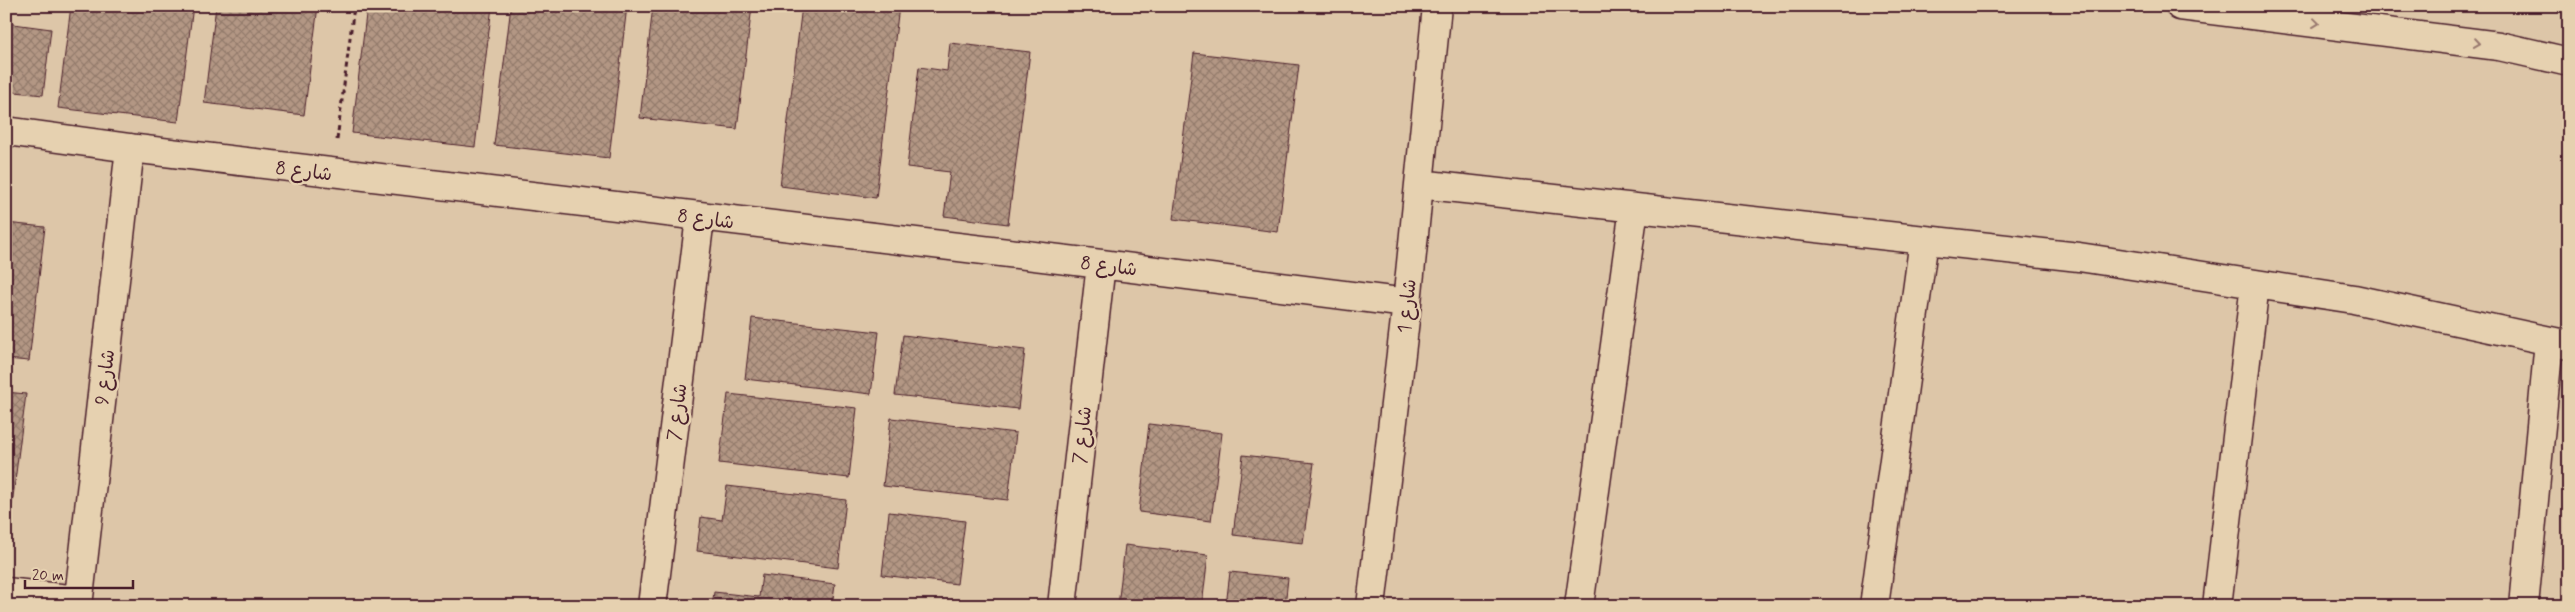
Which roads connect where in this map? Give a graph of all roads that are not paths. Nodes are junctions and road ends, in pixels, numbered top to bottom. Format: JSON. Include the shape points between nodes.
{"nodes":[{"id":1,"x":1437,"y":6,"type":"edge"},
{"id":2,"x":2180,"y":6,"type":"edge"},
{"id":3,"x":2569,"y":62,"type":"edge"},
{"id":4,"x":6,"y":131,"type":"edge"},
{"id":5,"x":130,"y":148,"type":"junction"},
{"id":6,"x":1419,"y":184,"type":"junction"},
{"id":7,"x":1634,"y":208,"type":"junction"},
{"id":8,"x":700,"y":218,"type":"junction"},
{"id":9,"x":1924,"y":240,"type":"junction"},
{"id":10,"x":1101,"y":264,"type":"junction"},
{"id":11,"x":2255,"y":284,"type":"junction"},
{"id":12,"x":1407,"y":303,"type":"junction"},
{"id":13,"x":2559,"y":343,"type":"edge"},
{"id":14,"x":6,"y":592,"type":"edge"},
{"id":15,"x":78,"y":603,"type":"edge"},
{"id":16,"x":652,"y":606,"type":"edge"},
{"id":17,"x":1062,"y":606,"type":"edge"},
{"id":18,"x":1371,"y":606,"type":"edge"},
{"id":19,"x":1579,"y":606,"type":"edge"},
{"id":20,"x":1874,"y":606,"type":"edge"},
{"id":21,"x":2217,"y":606,"type":"edge"},
{"id":22,"x":2524,"y":606,"type":"edge"}],
"edges":[{"from":1,"to":6,"type":"street","name":"شارع 1"},
{"from":2,"to":3,"type":"street","one_way":true,"via":[[2499,46]]},
{"from":4,"to":5,"type":"street","name":"شارع 8"},
{"from":5,"to":8,"type":"street","name":"شارع 8"},
{"from":5,"to":15,"type":"street","name":"شارع 9"},
{"from":6,"to":7,"type":"street"},
{"from":6,"to":12,"type":"street","name":"شارع 1"},
{"from":7,"to":9,"type":"street"},
{"from":7,"to":19,"type":"street"},
{"from":8,"to":10,"type":"street","name":"شارع 8"},
{"from":8,"to":16,"type":"street","name":"شارع 7"},
{"from":9,"to":11,"type":"street","via":[[2079,257]]},
{"from":9,"to":20,"type":"street"},
{"from":10,"to":12,"type":"street","name":"شارع 8"},
{"from":10,"to":17,"type":"street","name":"شارع 7"},
{"from":11,"to":13,"type":"street","via":[[2354,299]]},
{"from":11,"to":21,"type":"street"},
{"from":12,"to":18,"type":"street","name":"شارع 1"},
{"from":13,"to":22,"type":"street"},
{"from":14,"to":15,"type":"street"}]}
